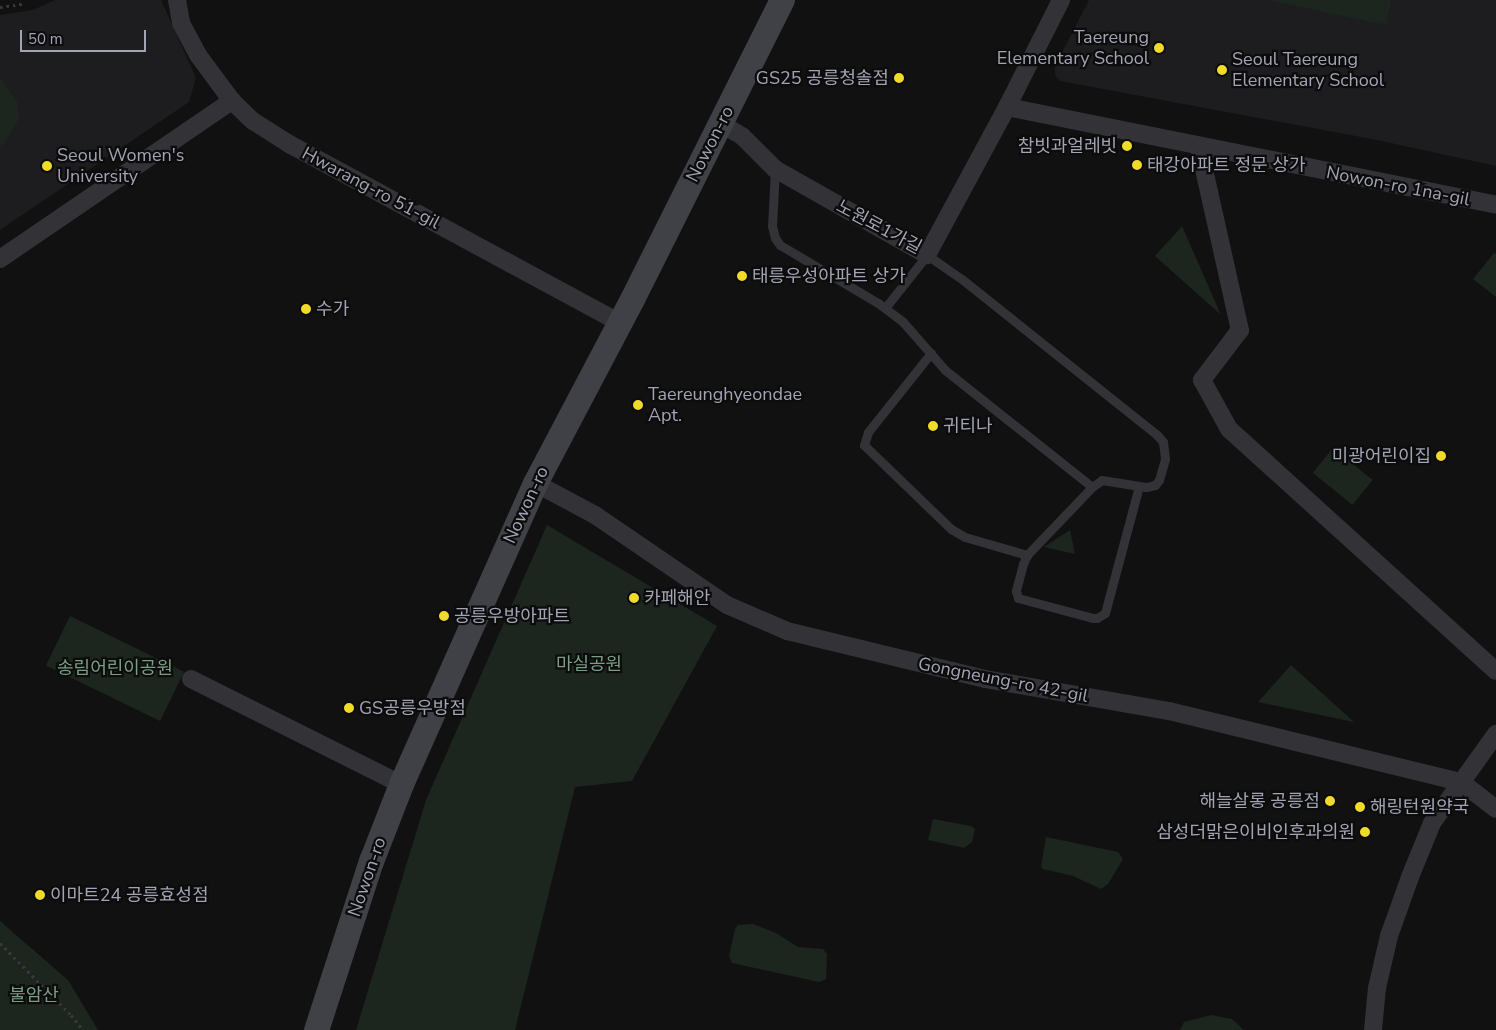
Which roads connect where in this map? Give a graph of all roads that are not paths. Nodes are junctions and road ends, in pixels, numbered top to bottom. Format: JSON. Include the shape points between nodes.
{"nodes":[{"id":1,"x":176,"y":0,"type":"edge"},
{"id":2,"x":782,"y":0,"type":"edge"},
{"id":3,"x":1061,"y":0,"type":"edge"},
{"id":4,"x":232,"y":101,"type":"junction"},
{"id":5,"x":1007,"y":107,"type":"junction"},
{"id":6,"x":720,"y":123,"type":"junction"},
{"id":7,"x":1199,"y":147,"type":"junction"},
{"id":8,"x":775,"y":169,"type":"junction"},
{"id":9,"x":1496,"y":205,"type":"edge"},
{"id":10,"x":926,"y":255,"type":"junction"},
{"id":11,"x":0,"y":259,"type":"edge"},
{"id":12,"x":885,"y":308,"type":"junction"},
{"id":13,"x":620,"y":322,"type":"junction"},
{"id":14,"x":931,"y":353,"type":"junction"},
{"id":15,"x":535,"y":483,"type":"junction"},
{"id":16,"x":1139,"y":486,"type":"junction"},
{"id":17,"x":1092,"y":487,"type":"junction"},
{"id":18,"x":1027,"y":555,"type":"junction"},
{"id":19,"x":1496,"y":671,"type":"edge"},
{"id":20,"x":190,"y":679,"type":"dead end"},
{"id":21,"x":1496,"y":734,"type":"edge"},
{"id":22,"x":1460,"y":782,"type":"junction"},
{"id":23,"x":401,"y":784,"type":"junction"},
{"id":24,"x":1496,"y":809,"type":"edge"},
{"id":25,"x":316,"y":1030,"type":"edge"},
{"id":26,"x":1373,"y":1030,"type":"edge"}],
"edges":[{"from":1,"to":4,"type":"street","name":"Hwarang-ro 51-gil","via":[[181,22],[198,55]]},
{"from":2,"to":6,"type":"main road","name":"Nowon-ro"},
{"from":3,"to":5,"type":"street","name":"노원로1가길"},
{"from":4,"to":11,"type":"street"},
{"from":4,"to":13,"type":"street","name":"Hwarang-ro 51-gil","via":[[253,121],[291,144]]},
{"from":5,"to":7,"type":"street","name":"Nowon-ro 1na-gil"},
{"from":5,"to":10,"type":"street","name":"노원로1가길"},
{"from":6,"to":8,"type":"street","name":"노원로1가길","via":[[742,136]]},
{"from":6,"to":13,"type":"main road","name":"Nowon-ro"},
{"from":7,"to":9,"type":"street","name":"Nowon-ro 1na-gil"},
{"from":7,"to":19,"type":"street","via":[[1240,330],[1202,380],[1229,429]]},
{"from":8,"to":10,"type":"street","name":"노원로1가길"},
{"from":8,"to":12,"type":"lane","via":[[772,226],[775,238]]},
{"from":10,"to":12,"type":"lane"},
{"from":10,"to":16,"type":"lane","via":[[963,280],[1157,435],[1165,451],[1162,474],[1155,485]]},
{"from":12,"to":14,"type":"lane","via":[[910,328]]},
{"from":13,"to":15,"type":"main road","name":"Nowon-ro"},
{"from":14,"to":17,"type":"lane","via":[[945,370]]},
{"from":14,"to":18,"type":"lane","via":[[868,432],[864,445],[951,530]]},
{"from":15,"to":22,"type":"street","name":"Gongneung-ro 42-gil","via":[[595,515],[727,605],[787,631],[985,679],[1169,711]]},
{"from":15,"to":23,"type":"main road","name":"Nowon-ro"},
{"from":16,"to":17,"type":"lane","via":[[1102,480]]},
{"from":16,"to":18,"type":"lane","via":[[1106,610],[1101,616],[1092,618],[1018,598],[1016,591]]},
{"from":17,"to":18,"type":"lane"},
{"from":20,"to":23,"type":"street"},
{"from":21,"to":22,"type":"street"},
{"from":22,"to":24,"type":"street","name":"Gongneung-ro 42-gil"},
{"from":22,"to":26,"type":"street","via":[[1432,823],[1389,936],[1377,988]]},
{"from":23,"to":25,"type":"main road","name":"Nowon-ro","via":[[371,861]]}]}
